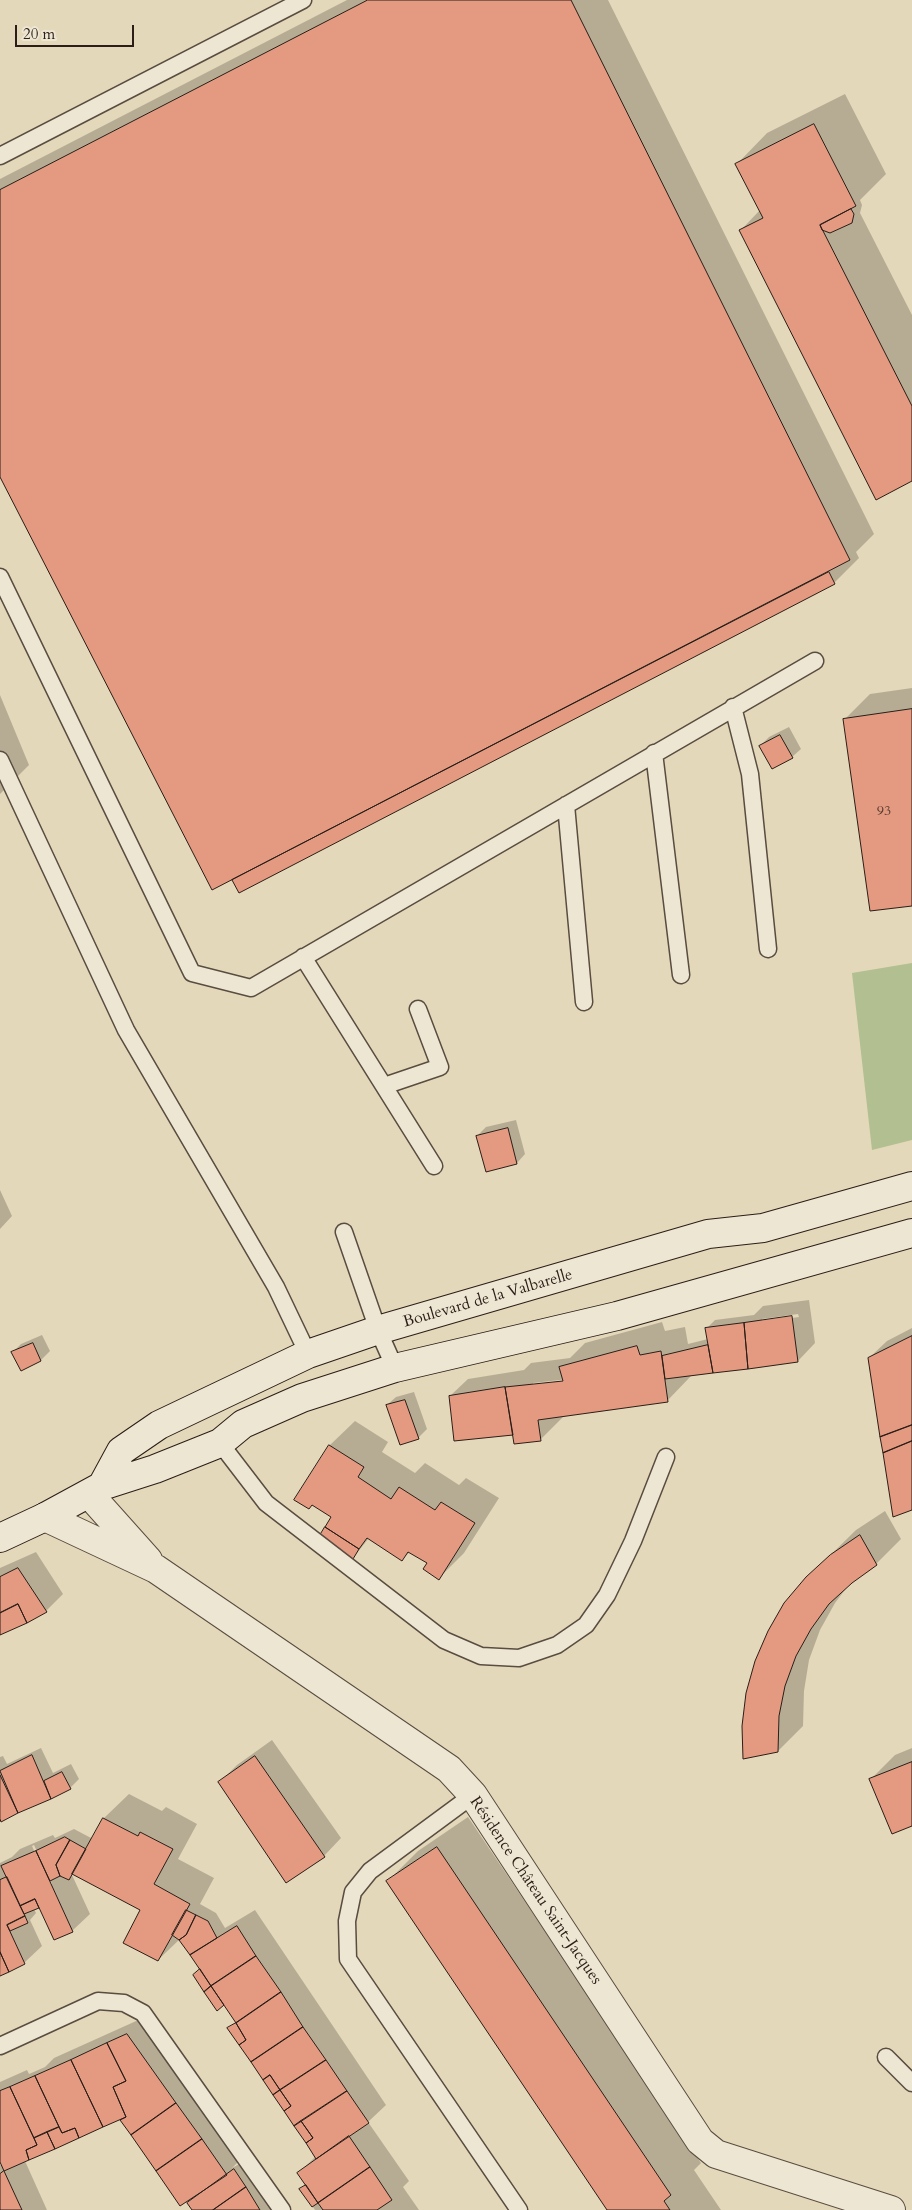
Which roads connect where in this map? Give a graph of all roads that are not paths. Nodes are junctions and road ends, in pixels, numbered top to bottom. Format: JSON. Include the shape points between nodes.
{"nodes":[{"id":1,"x":303,"y":0,"type":"edge"},
{"id":2,"x":0,"y":156,"type":"edge"},
{"id":3,"x":0,"y":577,"type":"edge"},
{"id":4,"x":815,"y":661,"type":"dead end"},
{"id":5,"x":733,"y":707,"type":"junction"},
{"id":6,"x":654,"y":753,"type":"junction"},
{"id":7,"x":0,"y":760,"type":"edge"},
{"id":8,"x":566,"y":804,"type":"junction"},
{"id":9,"x":768,"y":949,"type":"dead end"},
{"id":10,"x":303,"y":957,"type":"junction"},
{"id":11,"x":681,"y":975,"type":"dead end"},
{"id":12,"x":584,"y":1002,"type":"dead end"},
{"id":13,"x":418,"y":1009,"type":"dead end"},
{"id":14,"x":384,"y":1086,"type":"junction"},
{"id":15,"x":434,"y":1166,"type":"dead end"},
{"id":16,"x":912,"y":1186,"type":"edge"},
{"id":17,"x":344,"y":1232,"type":"dead end"},
{"id":18,"x":912,"y":1234,"type":"edge"},
{"id":19,"x":378,"y":1330,"type":"junction"},
{"id":20,"x":308,"y":1354,"type":"junction"},
{"id":21,"x":395,"y":1368,"type":"junction"},
{"id":22,"x":220,"y":1443,"type":"junction"},
{"id":23,"x":666,"y":1457,"type":"dead end"},
{"id":24,"x":95,"y":1490,"type":"junction"},
{"id":25,"x":45,"y":1517,"type":"junction"},
{"id":26,"x":0,"y":1538,"type":"edge"},
{"id":27,"x":156,"y":1569,"type":"junction"},
{"id":28,"x":473,"y":1795,"type":"junction"},
{"id":29,"x":0,"y":2046,"type":"edge"},
{"id":30,"x":886,"y":2057,"type":"dead end"},
{"id":31,"x":912,"y":2083,"type":"edge"},
{"id":32,"x":282,"y":2210,"type":"edge"},
{"id":33,"x":519,"y":2210,"type":"edge"},
{"id":34,"x":890,"y":2210,"type":"edge"}],
"edges":[{"from":1,"to":2,"type":"lane"},
{"from":3,"to":10,"type":"lane","via":[[192,973],[251,988]]},
{"from":4,"to":5,"type":"lane"},
{"from":5,"to":6,"type":"lane"},
{"from":5,"to":9,"type":"lane","via":[[750,774]]},
{"from":6,"to":8,"type":"lane"},
{"from":6,"to":11,"type":"lane"},
{"from":7,"to":20,"type":"lane","via":[[126,1030],[276,1287]]},
{"from":8,"to":10,"type":"lane"},
{"from":8,"to":12,"type":"lane"},
{"from":10,"to":14,"type":"lane"},
{"from":13,"to":14,"type":"lane","via":[[440,1067]]},
{"from":14,"to":15,"type":"lane"},
{"from":16,"to":19,"type":"street","name":"Boulevard de la Valbarelle","via":[[763,1228],[708,1234]]},
{"from":17,"to":19,"type":"lane"},
{"from":18,"to":21,"type":"street","via":[[617,1316]]},
{"from":19,"to":20,"type":"street","name":"Boulevard de la Valbarelle"},
{"from":19,"to":21,"type":"lane"},
{"from":20,"to":24,"type":"street","name":"Boulevard de la Valbarelle","via":[[159,1425],[121,1451]]},
{"from":21,"to":22,"type":"street","via":[[302,1398],[243,1424]]},
{"from":22,"to":23,"type":"lane","via":[[266,1503],[444,1640],[481,1656],[519,1658],[557,1645],[586,1625],[611,1588]]},
{"from":22,"to":24,"type":"street"},
{"from":24,"to":25,"type":"street"},
{"from":24,"to":27,"type":"street","name":"Résidence Château Saint-Jacques"},
{"from":25,"to":26,"type":"street"},
{"from":25,"to":27,"type":"street","name":"Résidence Château Saint-Jacques"},
{"from":27,"to":28,"type":"street","name":"Résidence Château Saint-Jacques","via":[[449,1769]]},
{"from":28,"to":33,"type":"lane","via":[[370,1871],[353,1892],[347,1921],[348,1959]]},
{"from":28,"to":34,"type":"street","name":"Résidence Château Saint-Jacques","via":[[700,2141],[716,2154]]},
{"from":29,"to":32,"type":"lane","via":[[98,2002],[124,2004],[143,2013]]},
{"from":30,"to":31,"type":"lane"}]}
